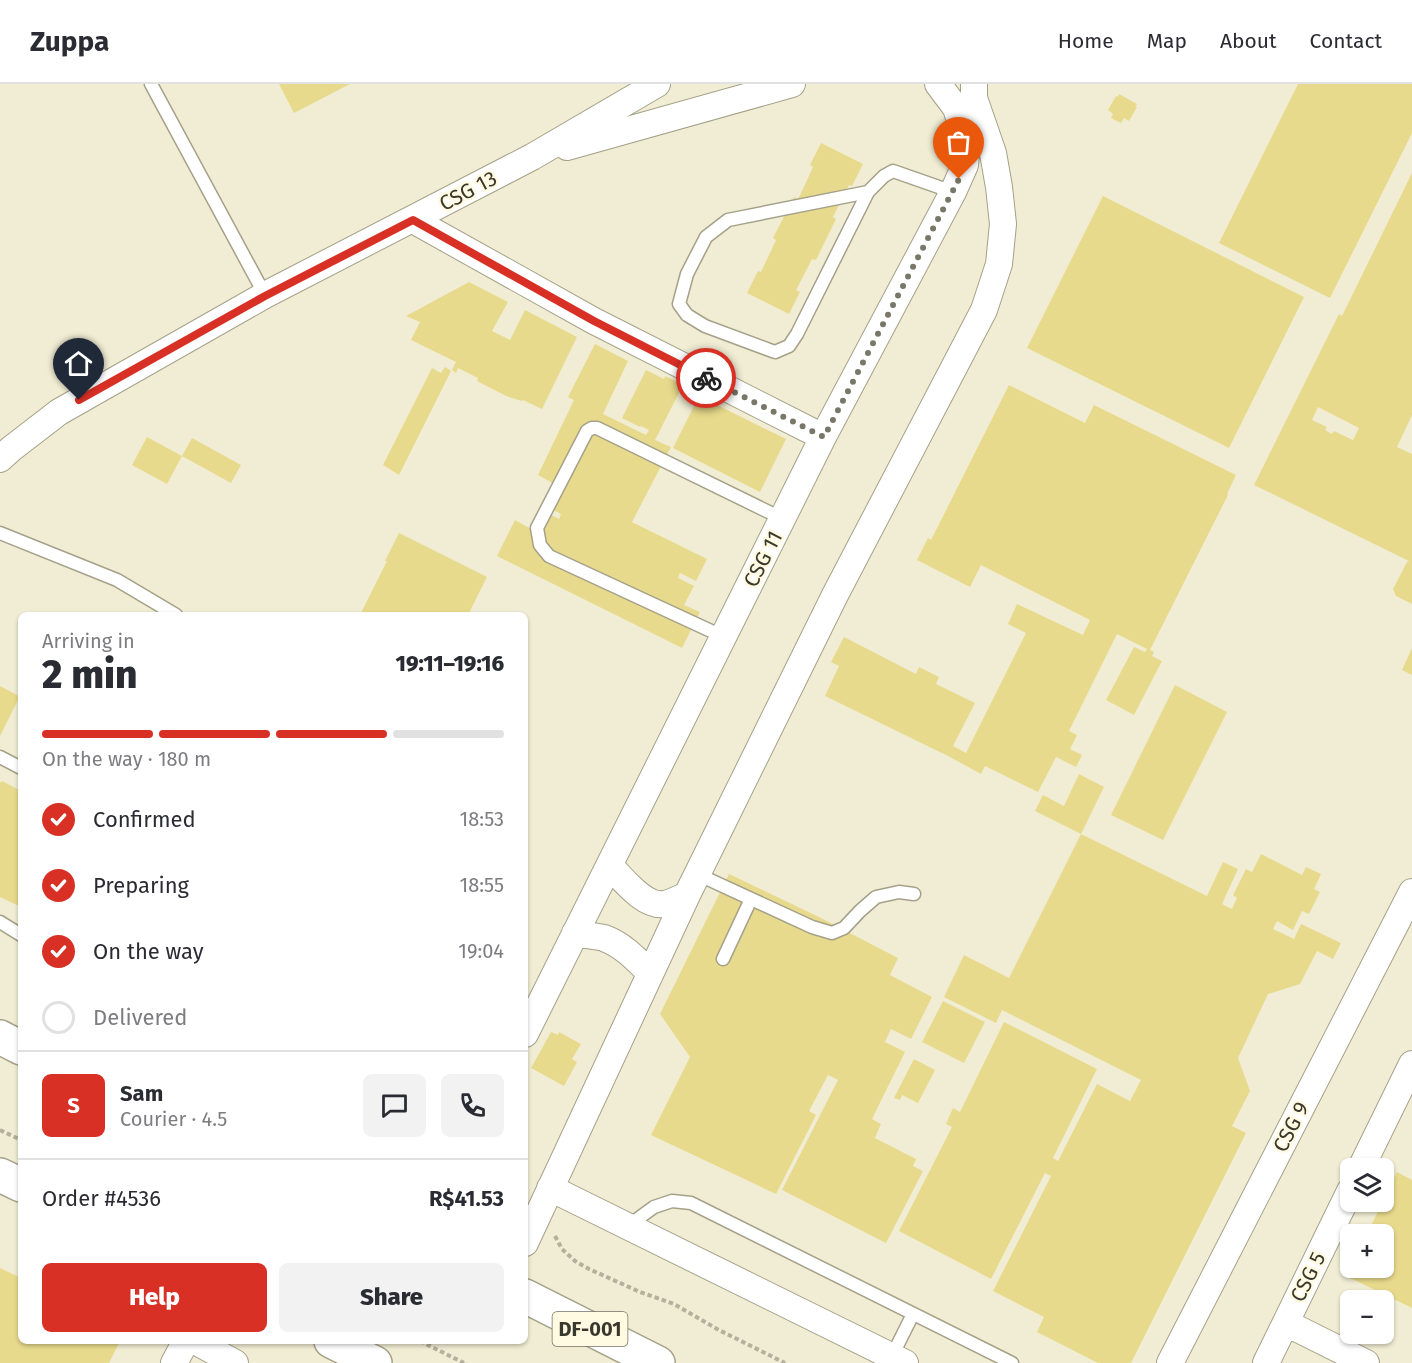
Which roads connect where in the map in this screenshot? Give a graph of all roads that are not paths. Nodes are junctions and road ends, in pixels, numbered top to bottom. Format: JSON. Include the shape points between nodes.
{"nodes":[{"id":1,"x":151,"y":84,"type":"edge"},
{"id":2,"x":657,"y":84,"type":"edge"},
{"id":3,"x":792,"y":84,"type":"edge"},
{"id":4,"x":938,"y":84,"type":"edge"},
{"id":5,"x":974,"y":84,"type":"edge"},
{"id":6,"x":532,"y":157,"type":"junction"},
{"id":7,"x":868,"y":192,"type":"junction"},
{"id":8,"x":953,"y":192,"type":"junction"},
{"id":9,"x":413,"y":220,"type":"junction"},
{"id":10,"x":265,"y":296,"type":"junction"},
{"id":11,"x":824,"y":437,"type":"junction"},
{"id":12,"x":0,"y":459,"type":"edge"},
{"id":13,"x":783,"y":519,"type":"junction"},
{"id":14,"x":0,"y":533,"type":"edge"},
{"id":15,"x":171,"y":612,"type":"edge"},
{"id":16,"x":724,"y":637,"type":"junction"},
{"id":17,"x":0,"y":757,"type":"edge"},
{"id":18,"x":18,"y":766,"type":"edge"},
{"id":19,"x":610,"y":866,"type":"junction"},
{"id":20,"x":692,"y":885,"type":"junction"},
{"id":21,"x":1412,"y":892,"type":"edge"},
{"id":22,"x":914,"y":894,"type":"dead end"},
{"id":23,"x":751,"y":899,"type":"junction"},
{"id":24,"x":0,"y":922,"type":"edge"},
{"id":25,"x":1403,"y":930,"type":"edge"},
{"id":26,"x":18,"y":933,"type":"edge"},
{"id":27,"x":575,"y":933,"type":"junction"},
{"id":28,"x":723,"y":958,"type":"dead end"},
{"id":29,"x":650,"y":973,"type":"junction"},
{"id":30,"x":528,"y":1028,"type":"edge"},
{"id":31,"x":0,"y":1037,"type":"edge"},
{"id":32,"x":18,"y":1046,"type":"edge"},
{"id":33,"x":1412,"y":1064,"type":"edge"},
{"id":34,"x":1366,"y":1158,"type":"edge"},
{"id":35,"x":0,"y":1175,"type":"edge"},
{"id":36,"x":18,"y":1184,"type":"edge"},
{"id":37,"x":546,"y":1199,"type":"junction"},
{"id":38,"x":1340,"y":1212,"type":"edge"},
{"id":39,"x":628,"y":1226,"type":"junction"},
{"id":40,"x":528,"y":1237,"type":"edge"},
{"id":41,"x":528,"y":1298,"type":"edge"},
{"id":42,"x":914,"y":1314,"type":"junction"},
{"id":43,"x":1286,"y":1323,"type":"junction"},
{"id":44,"x":184,"y":1344,"type":"edge"},
{"id":45,"x":200,"y":1344,"type":"edge"},
{"id":46,"x":337,"y":1344,"type":"edge"},
{"id":47,"x":898,"y":1360,"type":"edge"},
{"id":48,"x":174,"y":1363,"type":"edge"},
{"id":49,"x":232,"y":1363,"type":"edge"},
{"id":50,"x":375,"y":1363,"type":"edge"},
{"id":51,"x":658,"y":1363,"type":"edge"},
{"id":52,"x":1012,"y":1363,"type":"edge"},
{"id":53,"x":1170,"y":1363,"type":"edge"},
{"id":54,"x":1266,"y":1363,"type":"edge"},
{"id":55,"x":1366,"y":1363,"type":"edge"}],
"edges":[{"from":1,"to":10,"type":"lane"},
{"from":2,"to":6,"type":"street"},
{"from":3,"to":6,"type":"street"},
{"from":4,"to":8,"type":"street","name":"CSG 11","via":[[956,108],[967,144],[965,165]]},
{"from":5,"to":20,"type":"street","via":[[974,98],[993,153],[1003,224],[999,264],[984,309],[835,596]]},
{"from":6,"to":9,"type":"street","name":"CSG 13"},
{"from":7,"to":7,"type":"lane","via":[[789,346],[775,352],[705,326],[687,315],[679,304],[687,274],[706,237],[728,220]]},
{"from":7,"to":8,"type":"lane","via":[[893,171]]},
{"from":8,"to":11,"type":"street","name":"CSG 11"},
{"from":9,"to":10,"type":"street","name":"CSG 13"},
{"from":9,"to":11,"type":"street","via":[[594,321]]},
{"from":10,"to":12,"type":"street","name":"CSG 13","via":[[59,412]]},
{"from":11,"to":13,"type":"street","name":"CSG 11"},
{"from":13,"to":16,"type":"street","name":"CSG 11"},
{"from":13,"to":16,"type":"lane","via":[[592,428],[537,528],[540,545],[549,556]]},
{"from":14,"to":15,"type":"lane","via":[[117,580]]},
{"from":16,"to":19,"type":"street","name":"CSG 11"},
{"from":17,"to":18,"type":"lane"},
{"from":19,"to":20,"type":"street","via":[[652,903],[664,904]]},
{"from":19,"to":27,"type":"street","name":"CSG 11"},
{"from":20,"to":23,"type":"lane"},
{"from":20,"to":29,"type":"street"},
{"from":21,"to":25,"type":"street","name":"CSG 9"},
{"from":22,"to":23,"type":"lane","via":[[899,892],[876,897],[844,928],[832,933]]},
{"from":23,"to":28,"type":"lane"},
{"from":24,"to":26,"type":"lane"},
{"from":25,"to":53,"type":"street","name":"CSG 9"},
{"from":27,"to":29,"type":"street","via":[[618,945]]},
{"from":27,"to":30,"type":"street","name":"CSG 11"},
{"from":29,"to":37,"type":"street"},
{"from":31,"to":32,"type":"highway"},
{"from":33,"to":34,"type":"street"},
{"from":35,"to":36,"type":"highway"},
{"from":37,"to":39,"type":"street"},
{"from":37,"to":40,"type":"street"},
{"from":38,"to":43,"type":"street","name":"CSG 5"},
{"from":39,"to":42,"type":"lane","via":[[654,1207],[672,1202],[691,1203]]},
{"from":39,"to":47,"type":"street"},
{"from":41,"to":51,"type":"highway","number":"DF-001"},
{"from":42,"to":47,"type":"lane"},
{"from":42,"to":52,"type":"lane"},
{"from":43,"to":54,"type":"street","name":"CSG 5"},
{"from":43,"to":55,"type":"street"},
{"from":44,"to":48,"type":"street"},
{"from":45,"to":49,"type":"street"},
{"from":46,"to":50,"type":"highway"}]}
